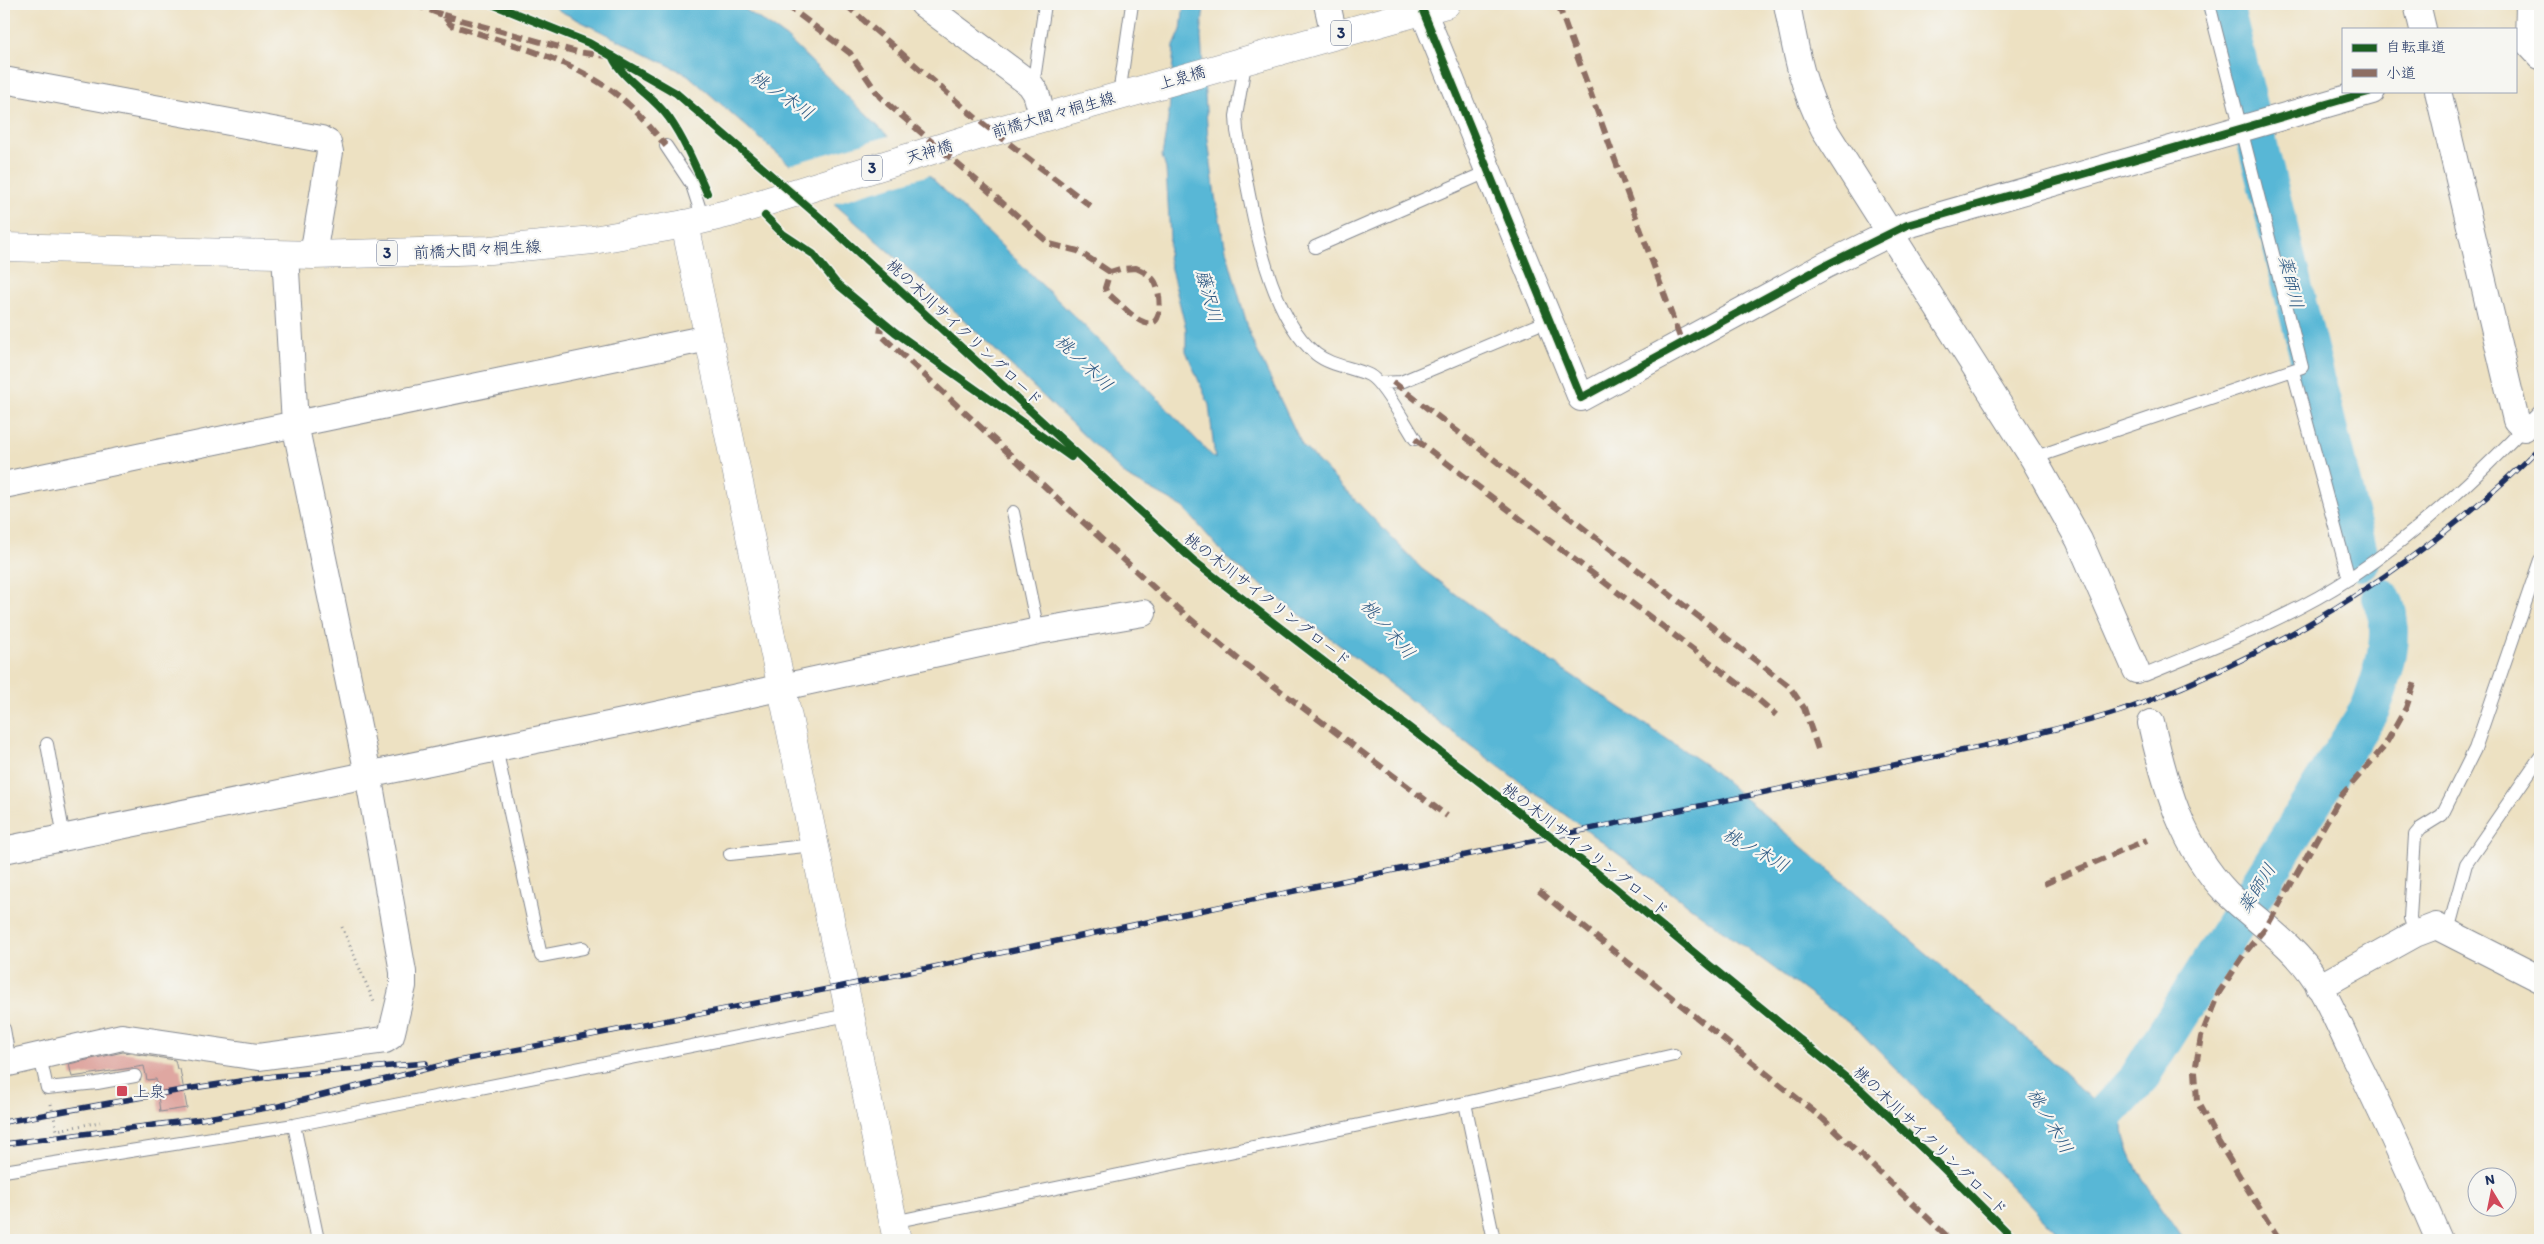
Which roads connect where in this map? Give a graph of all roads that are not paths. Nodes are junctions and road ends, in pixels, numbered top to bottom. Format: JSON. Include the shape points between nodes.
{"nodes":[{"id":1,"x":923,"y":4,"type":"edge"},
{"id":2,"x":1045,"y":4,"type":"edge"},
{"id":3,"x":1132,"y":4,"type":"edge"},
{"id":4,"x":1327,"y":4,"type":"edge"},
{"id":5,"x":1787,"y":4,"type":"edge"},
{"id":6,"x":2209,"y":4,"type":"edge"},
{"id":7,"x":2417,"y":4,"type":"edge"},
{"id":8,"x":2529,"y":4,"type":"edge"},
{"id":9,"x":1434,"y":7,"type":"edge"},
{"id":10,"x":2423,"y":28,"type":"edge"},
{"id":11,"x":1334,"y":35,"type":"junction"},
{"id":12,"x":2528,"y":49,"type":"edge"},
{"id":13,"x":1240,"y":61,"type":"junction"},
{"id":14,"x":4,"y":80,"type":"edge"},
{"id":15,"x":1030,"y":84,"type":"junction"},
{"id":16,"x":2368,"y":92,"type":"edge"},
{"id":17,"x":2438,"y":92,"type":"edge"},
{"id":18,"x":1124,"y":94,"type":"junction"},
{"id":19,"x":1043,"y":117,"type":"junction"},
{"id":20,"x":2241,"y":128,"type":"junction"},
{"id":21,"x":978,"y":136,"type":"joint"},
{"id":22,"x":666,"y":146,"type":"dead end"},
{"id":23,"x":1489,"y":171,"type":"junction"},
{"id":24,"x":766,"y":201,"type":"joint"},
{"id":25,"x":694,"y":221,"type":"junction"},
{"id":26,"x":1889,"y":232,"type":"junction"},
{"id":27,"x":4,"y":247,"type":"edge"},
{"id":28,"x":1315,"y":247,"type":"dead end"},
{"id":29,"x":285,"y":254,"type":"junction"},
{"id":30,"x":313,"y":255,"type":"junction"},
{"id":31,"x":1549,"y":320,"type":"junction"},
{"id":32,"x":708,"y":338,"type":"junction"},
{"id":33,"x":2293,"y":371,"type":"junction"},
{"id":34,"x":1380,"y":383,"type":"junction"},
{"id":35,"x":2532,"y":419,"type":"edge"},
{"id":36,"x":295,"y":424,"type":"junction"},
{"id":37,"x":1415,"y":439,"type":"dead end"},
{"id":38,"x":2033,"y":458,"type":"junction"},
{"id":39,"x":4,"y":485,"type":"edge"},
{"id":40,"x":1013,"y":512,"type":"dead end"},
{"id":41,"x":2540,"y":560,"type":"edge"},
{"id":42,"x":2349,"y":579,"type":"junction"},
{"id":43,"x":1143,"y":613,"type":"dead end"},
{"id":44,"x":1038,"y":631,"type":"junction"},
{"id":45,"x":2136,"y":670,"type":"joint"},
{"id":46,"x":781,"y":689,"type":"junction"},
{"id":47,"x":2151,"y":722,"type":"dead end"},
{"id":48,"x":47,"y":744,"type":"dead end"},
{"id":49,"x":496,"y":748,"type":"junction"},
{"id":50,"x":2540,"y":757,"type":"edge"},
{"id":51,"x":368,"y":774,"type":"junction"},
{"id":52,"x":64,"y":837,"type":"junction"},
{"id":53,"x":814,"y":845,"type":"junction"},
{"id":54,"x":4,"y":850,"type":"edge"},
{"id":55,"x":730,"y":854,"type":"dead end"},
{"id":56,"x":2448,"y":931,"type":"junction"},
{"id":57,"x":2415,"y":934,"type":"junction"},
{"id":58,"x":583,"y":948,"type":"dead end"},
{"id":59,"x":2540,"y":979,"type":"edge"},
{"id":60,"x":2319,"y":987,"type":"junction"},
{"id":61,"x":848,"y":1014,"type":"junction"},
{"id":62,"x":4,"y":1029,"type":"edge"},
{"id":63,"x":42,"y":1055,"type":"junction"},
{"id":64,"x":1674,"y":1055,"type":"dead end"},
{"id":65,"x":7,"y":1063,"type":"edge"},
{"id":66,"x":135,"y":1076,"type":"dead end"},
{"id":67,"x":1465,"y":1103,"type":"junction"},
{"id":68,"x":294,"y":1125,"type":"junction"},
{"id":69,"x":4,"y":1171,"type":"edge"},
{"id":70,"x":895,"y":1231,"type":"edge"},
{"id":71,"x":318,"y":1240,"type":"edge"},
{"id":72,"x":1494,"y":1240,"type":"edge"},
{"id":73,"x":2439,"y":1240,"type":"edge"}],
"edges":[{"from":1,"to":15,"type":"street"},
{"from":2,"to":15,"type":"lane","via":[[1036,73]]},
{"from":3,"to":18,"type":"lane"},
{"from":4,"to":11,"type":"street"},
{"from":5,"to":26,"type":"street","via":[[1800,74],[1811,104]]},
{"from":6,"to":20,"type":"lane"},
{"from":7,"to":10,"type":"street"},
{"from":8,"to":12,"type":"street"},
{"from":9,"to":11,"type":"main road","number":"3"},
{"from":9,"to":23,"type":"street"},
{"from":11,"to":13,"type":"main road","number":"3"},
{"from":13,"to":18,"type":"main road","name":"上泉橋","number":"3"},
{"from":13,"to":34,"type":"lane","via":[[1237,131],[1265,262],[1278,302],[1301,340],[1317,355]]},
{"from":14,"to":30,"type":"street","via":[[321,139],[328,144],[330,152]]},
{"from":15,"to":19,"type":"street"},
{"from":16,"to":20,"type":"street"},
{"from":17,"to":35,"type":"street","via":[[2516,420]]},
{"from":18,"to":19,"type":"main road","name":"前橋大間々桐生線","number":"3"},
{"from":19,"to":21,"type":"main road","name":"前橋大間々桐生線","number":"3"},
{"from":20,"to":26,"type":"street","via":[[1907,224]]},
{"from":20,"to":33,"type":"lane","via":[[2302,367]]},
{"from":21,"to":24,"type":"main road","name":"天神橋","number":"3"},
{"from":22,"to":25,"type":"lane","via":[[692,184]]},
{"from":23,"to":28,"type":"lane"},
{"from":23,"to":31,"type":"street"},
{"from":24,"to":25,"type":"main road","name":"前橋大間々桐生線","number":"3"},
{"from":25,"to":30,"type":"main road","name":"前橋大間々桐生線","number":"3","via":[[546,246]]},
{"from":25,"to":32,"type":"main road"},
{"from":26,"to":31,"type":"street","via":[[1581,398]]},
{"from":26,"to":38,"type":"street"},
{"from":27,"to":29,"type":"main road","name":"前橋大間々桐生線","number":"3"},
{"from":29,"to":30,"type":"main road","name":"前橋大間々桐生線","number":"3"},
{"from":29,"to":36,"type":"street"},
{"from":31,"to":34,"type":"lane","via":[[1400,382]]},
{"from":32,"to":36,"type":"street"},
{"from":32,"to":46,"type":"main road"},
{"from":33,"to":38,"type":"lane"},
{"from":33,"to":42,"type":"lane"},
{"from":34,"to":37,"type":"lane"},
{"from":35,"to":42,"type":"lane","via":[[2437,511]]},
{"from":36,"to":39,"type":"street"},
{"from":36,"to":51,"type":"street"},
{"from":38,"to":45,"type":"street","via":[[2079,540]]},
{"from":40,"to":44,"type":"lane"},
{"from":41,"to":57,"type":"lane","via":[[2475,748],[2442,815],[2415,835],[2410,918]]},
{"from":42,"to":45,"type":"lane","via":[[2216,646],[2145,675]]},
{"from":43,"to":44,"type":"street"},
{"from":44,"to":46,"type":"street"},
{"from":46,"to":49,"type":"street"},
{"from":46,"to":53,"type":"main road"},
{"from":47,"to":60,"type":"street","via":[[2170,793],[2200,861],[2228,893],[2288,945]]},
{"from":48,"to":52,"type":"lane"},
{"from":49,"to":51,"type":"street"},
{"from":49,"to":58,"type":"lane","via":[[541,956]]},
{"from":50,"to":56,"type":"lane","via":[[2466,864]]},
{"from":51,"to":52,"type":"street"},
{"from":51,"to":63,"type":"street","via":[[403,972],[403,986],[390,1036],[385,1040],[266,1057],[130,1036]]},
{"from":52,"to":54,"type":"street"},
{"from":53,"to":55,"type":"lane"},
{"from":53,"to":61,"type":"main road"},
{"from":56,"to":57,"type":"street","via":[[2436,926]]},
{"from":56,"to":59,"type":"street"},
{"from":57,"to":60,"type":"street"},
{"from":60,"to":73,"type":"street"},
{"from":61,"to":68,"type":"lane"},
{"from":61,"to":70,"type":"main road"},
{"from":62,"to":65,"type":"lane"},
{"from":63,"to":65,"type":"street"},
{"from":63,"to":66,"type":"lane","via":[[40,1061],[47,1088]]},
{"from":64,"to":67,"type":"lane"},
{"from":67,"to":70,"type":"lane"},
{"from":67,"to":72,"type":"lane"},
{"from":68,"to":69,"type":"lane"},
{"from":68,"to":71,"type":"lane"}]}
